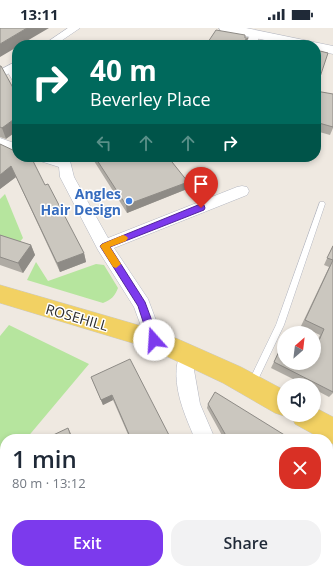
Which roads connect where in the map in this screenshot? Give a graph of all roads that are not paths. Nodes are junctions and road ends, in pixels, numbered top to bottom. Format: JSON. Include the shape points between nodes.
{"nodes":[{"id":1,"x":75,"y":28,"type":"edge"},
{"id":2,"x":226,"y":28,"type":"edge"},
{"id":3,"x":56,"y":40,"type":"edge"},
{"id":4,"x":253,"y":40,"type":"edge"},
{"id":5,"x":321,"y":47,"type":"edge"},
{"id":6,"x":333,"y":50,"type":"edge"},
{"id":7,"x":0,"y":142,"type":"edge"},
{"id":8,"x":12,"y":147,"type":"edge"},
{"id":9,"x":67,"y":162,"type":"edge"},
{"id":10,"x":242,"y":191,"type":"dead end"},
{"id":11,"x":322,"y":204,"type":"dead end"},
{"id":12,"x":104,"y":246,"type":"junction"},
{"id":13,"x":0,"y":294,"type":"edge"},
{"id":14,"x":154,"y":340,"type":"junction"},
{"id":15,"x":188,"y":354,"type":"junction"},
{"id":16,"x":250,"y":385,"type":"junction"},
{"id":17,"x":277,"y":400,"type":"edge"},
{"id":18,"x":317,"y":422,"type":"edge"},
{"id":19,"x":333,"y":431,"type":"edge"},
{"id":20,"x":203,"y":434,"type":"edge"}],
"edges":[{"from":1,"to":3,"type":"street"},
{"from":2,"to":4,"type":"main road"},
{"from":5,"to":6,"type":"main road"},
{"from":7,"to":8,"type":"street"},
{"from":9,"to":12,"type":"street","via":[[67,177]]},
{"from":10,"to":12,"type":"street"},
{"from":11,"to":16,"type":"lane","via":[[280,325]]},
{"from":12,"to":14,"type":"street","via":[[142,304]]},
{"from":13,"to":14,"type":"main road","name":"ROSEHILL"},
{"from":14,"to":15,"type":"main road","name":"ROSEHILL"},
{"from":15,"to":16,"type":"main road","name":"ROSEHILL"},
{"from":15,"to":20,"type":"street","via":[[185,370],[190,404]]},
{"from":16,"to":17,"type":"main road","name":"ROSEHILL"},
{"from":18,"to":19,"type":"main road"}]}
